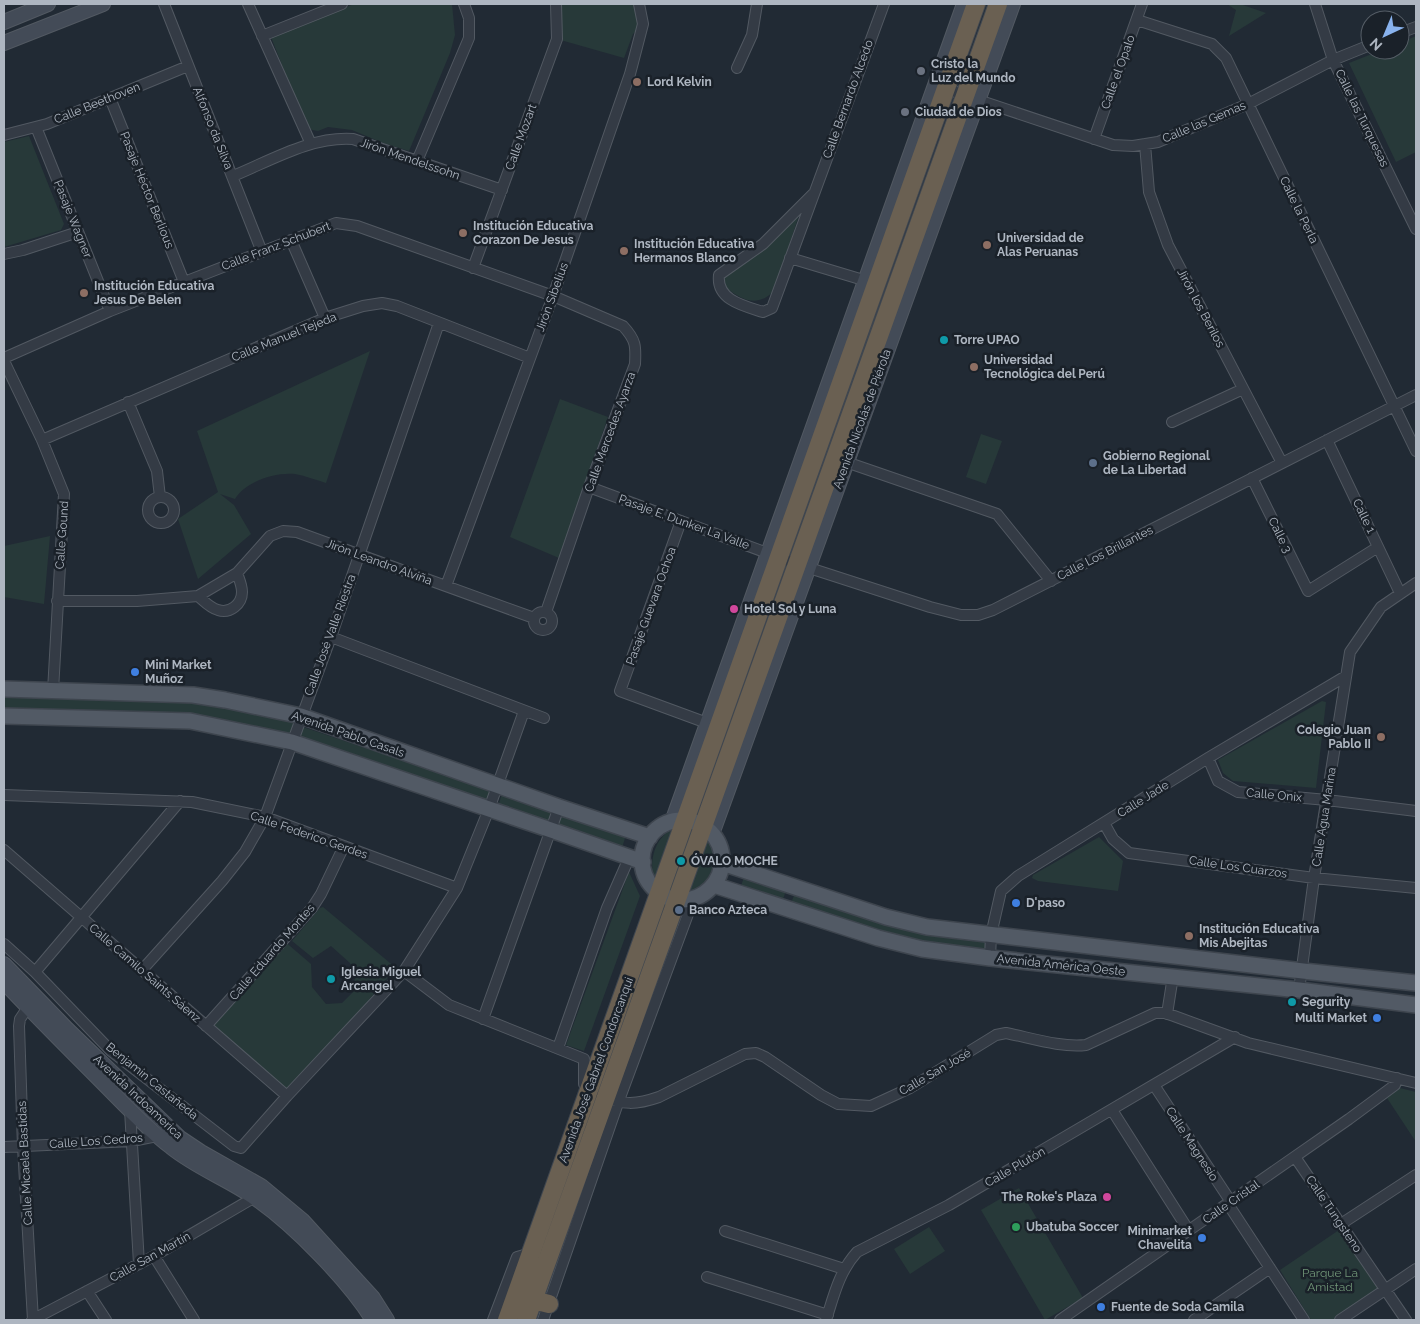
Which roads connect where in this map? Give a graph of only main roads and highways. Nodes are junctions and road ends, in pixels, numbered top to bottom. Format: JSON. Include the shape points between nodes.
{"nodes":[{"id":1,"x":48,"y":4,"type":"edge"},
{"id":2,"x":103,"y":4,"type":"edge"},
{"id":3,"x":964,"y":4,"type":"edge"},
{"id":4,"x":976,"y":4,"type":"edge"},
{"id":5,"x":998,"y":4,"type":"edge"},
{"id":6,"x":1013,"y":4,"type":"edge"},
{"id":7,"x":76,"y":9,"type":"edge"},
{"id":8,"x":4,"y":22,"type":"edge"},
{"id":9,"x":4,"y":43,"type":"edge"},
{"id":10,"x":940,"y":86,"type":"junction"},
{"id":11,"x":971,"y":98,"type":"junction"},
{"id":12,"x":858,"y":413,"type":"junction"},
{"id":13,"x":803,"y":566,"type":"junction"},
{"id":14,"x":4,"y":689,"type":"edge"},
{"id":15,"x":4,"y":716,"type":"edge"},
{"id":16,"x":678,"y":821,"type":"junction"},
{"id":17,"x":707,"y":830,"type":"junction"},
{"id":18,"x":650,"y":837,"type":"junction"},
{"id":19,"x":636,"y":860,"type":"junction"},
{"id":20,"x":722,"y":863,"type":"junction"},
{"id":21,"x":714,"y":885,"type":"junction"},
{"id":22,"x":792,"y":886,"type":"junction"},
{"id":23,"x":659,"y":892,"type":"junction"},
{"id":24,"x":685,"y":899,"type":"junction"},
{"id":25,"x":786,"y":908,"type":"junction"},
{"id":26,"x":4,"y":964,"type":"edge"},
{"id":27,"x":4,"y":982,"type":"edge"},
{"id":28,"x":1416,"y":983,"type":"edge"},
{"id":29,"x":1416,"y":1006,"type":"edge"},
{"id":30,"x":259,"y":1192,"type":"junction"},
{"id":31,"x":542,"y":1308,"type":"edge"},
{"id":32,"x":373,"y":1320,"type":"edge"},
{"id":33,"x":387,"y":1320,"type":"edge"},
{"id":34,"x":507,"y":1320,"type":"edge"},
{"id":35,"x":526,"y":1320,"type":"edge"}],
"edges":[{"from":1,"to":8,"type":"main road"},
{"from":2,"to":7,"type":"main road"},
{"from":3,"to":10,"type":"main road"},
{"from":4,"to":10,"type":"highway"},
{"from":5,"to":11,"type":"highway","name":"Avenida Nicolás de Piérola"},
{"from":6,"to":11,"type":"main road","name":"Avenida Nicolás de Piérola"},
{"from":7,"to":9,"type":"main road"},
{"from":10,"to":16,"type":"highway"},
{"from":11,"to":12,"type":"highway","name":"Avenida Nicolás de Piérola"},
{"from":12,"to":13,"type":"highway","name":"Avenida Nicolás de Piérola"},
{"from":12,"to":13,"type":"main road","name":"Avenida Nicolás de Piérola","via":[[846,462]]},
{"from":13,"to":17,"type":"highway","name":"Avenida Nicolás de Piérola"},
{"from":14,"to":18,"type":"main road","name":"Avenida Pablo Casals","via":[[193,695],[301,716]]},
{"from":15,"to":19,"type":"main road","name":"Avenida Pablo Casals","via":[[190,721],[292,742]]},
{"from":16,"to":17,"type":"main road","via":[[694,822]]},
{"from":16,"to":18,"type":"main road","via":[[663,825]]},
{"from":16,"to":23,"type":"highway","name":"Avenida José Gabriel Condorcanqui"},
{"from":17,"to":20,"type":"main road","via":[[718,842]]},
{"from":17,"to":24,"type":"highway","name":"Avenida José Gabriel Condorcanqui"},
{"from":18,"to":19,"type":"main road"},
{"from":19,"to":23,"type":"main road"},
{"from":20,"to":21,"type":"main road"},
{"from":20,"to":22,"type":"main road","name":"Avenida América Oeste"},
{"from":21,"to":24,"type":"main road","via":[[701,895]]},
{"from":21,"to":25,"type":"main road","name":"Avenida América Oeste"},
{"from":22,"to":25,"type":"main road"},
{"from":22,"to":28,"type":"main road","name":"Avenida América Oeste","via":[[927,927]]},
{"from":23,"to":24,"type":"main road"},
{"from":23,"to":34,"type":"highway","name":"Avenida José Gabriel Condorcanqui"},
{"from":24,"to":31,"type":"highway","name":"Avenida José Gabriel Condorcanqui","via":[[582,1184]]},
{"from":25,"to":29,"type":"main road","name":"Avenida América Oeste","via":[[922,949]]},
{"from":26,"to":30,"type":"main road","name":"Avenida Indoamerica","via":[[180,1138]]},
{"from":27,"to":30,"type":"main road","name":"Avenida Indoamerica","via":[[170,1147],[195,1164]]},
{"from":30,"to":32,"type":"main road","name":"Avenida Indoamerica","via":[[331,1268]]},
{"from":30,"to":33,"type":"main road","name":"Avenida Indoamerica","via":[[303,1221],[373,1298]]},
{"from":31,"to":35,"type":"highway","name":"Avenida José Gabriel Condorcanqui"}]}
